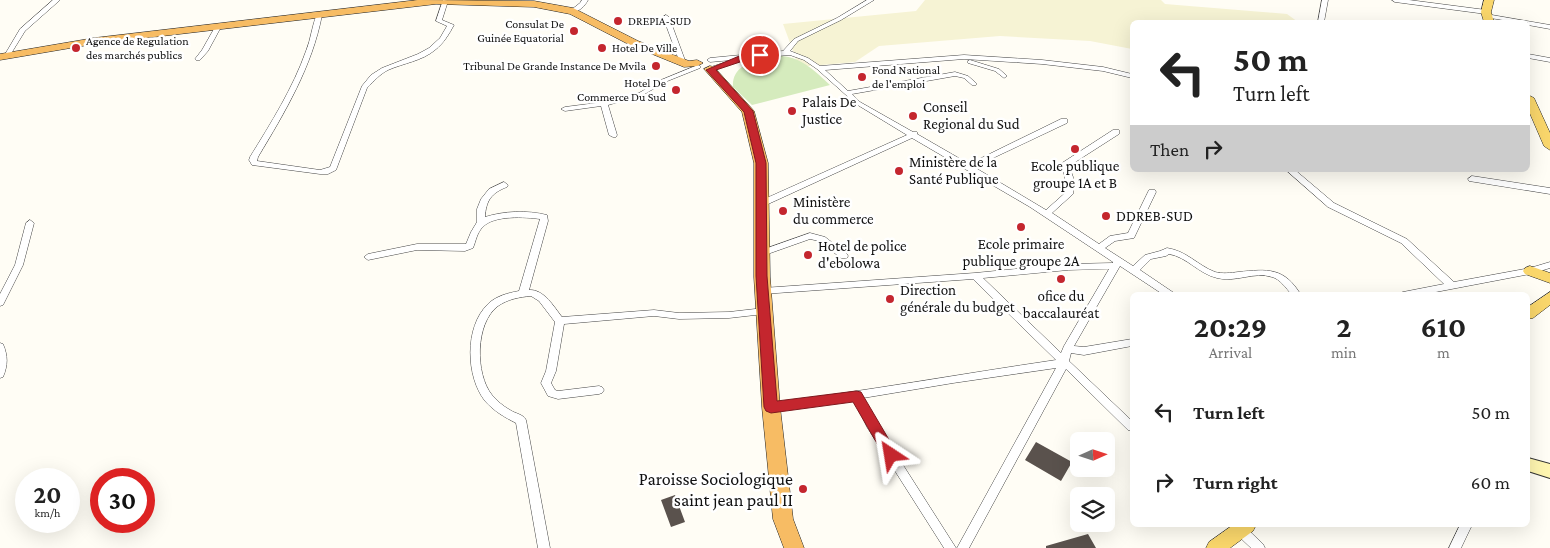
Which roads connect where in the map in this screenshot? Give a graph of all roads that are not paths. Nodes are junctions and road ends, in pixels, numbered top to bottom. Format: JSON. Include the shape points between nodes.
{"nodes":[{"id":1,"x":57,"y":0,"type":"edge"},
{"id":2,"x":585,"y":0,"type":"edge"},
{"id":3,"x":871,"y":0,"type":"edge"},
{"id":4,"x":1325,"y":0,"type":"edge"},
{"id":5,"x":1395,"y":0,"type":"edge"},
{"id":6,"x":1489,"y":0,"type":"edge"},
{"id":7,"x":439,"y":1,"type":"edge"},
{"id":8,"x":534,"y":2,"type":"edge"},
{"id":9,"x":573,"y":11,"type":"junction"},
{"id":10,"x":319,"y":15,"type":"junction"},
{"id":11,"x":666,"y":17,"type":"dead end"},
{"id":12,"x":1487,"y":17,"type":"edge"},
{"id":13,"x":1321,"y":20,"type":"edge"},
{"id":14,"x":1506,"y":20,"type":"edge"},
{"id":15,"x":1530,"y":24,"type":"edge"},
{"id":16,"x":218,"y":27,"type":"junction"},
{"id":17,"x":1550,"y":27,"type":"edge"},
{"id":18,"x":785,"y":53,"type":"junction"},
{"id":19,"x":3,"y":56,"type":"edge"},
{"id":20,"x":1530,"y":56,"type":"edge"},
{"id":21,"x":948,"y":58,"type":"junction"},
{"id":22,"x":198,"y":59,"type":"dead end"},
{"id":23,"x":1550,"y":60,"type":"edge"},
{"id":24,"x":683,"y":63,"type":"junction"},
{"id":25,"x":706,"y":66,"type":"junction"},
{"id":26,"x":819,"y":68,"type":"junction"},
{"id":27,"x":1004,"y":76,"type":"dead end"},
{"id":28,"x":1130,"y":76,"type":"edge"},
{"id":29,"x":974,"y":84,"type":"dead end"},
{"id":30,"x":847,"y":93,"type":"junction"},
{"id":31,"x":604,"y":104,"type":"junction"},
{"id":32,"x":1530,"y":104,"type":"edge"},
{"id":33,"x":565,"y":109,"type":"dead end"},
{"id":34,"x":1064,"y":121,"type":"dead end"},
{"id":35,"x":1116,"y":132,"type":"dead end"},
{"id":36,"x":914,"y":134,"type":"junction"},
{"id":37,"x":613,"y":135,"type":"dead end"},
{"id":38,"x":1550,"y":146,"type":"edge"},
{"id":39,"x":969,"y":167,"type":"junction"},
{"id":40,"x":1292,"y":172,"type":"edge"},
{"id":41,"x":1472,"y":179,"type":"dead end"},
{"id":42,"x":504,"y":185,"type":"dead end"},
{"id":43,"x":1550,"y":191,"type":"edge"},
{"id":44,"x":1152,"y":192,"type":"dead end"},
{"id":45,"x":763,"y":203,"type":"junction"},
{"id":46,"x":1046,"y":214,"type":"junction"},
{"id":47,"x":30,"y":223,"type":"dead end"},
{"id":48,"x":481,"y":223,"type":"junction"},
{"id":49,"x":1099,"y":248,"type":"junction"},
{"id":50,"x":762,"y":253,"type":"junction"},
{"id":51,"x":368,"y":256,"type":"dead end"},
{"id":52,"x":844,"y":256,"type":"dead end"},
{"id":53,"x":1116,"y":263,"type":"junction"},
{"id":54,"x":1550,"y":265,"type":"edge"},
{"id":55,"x":1134,"y":271,"type":"junction"},
{"id":56,"x":1530,"y":271,"type":"junction"},
{"id":57,"x":975,"y":276,"type":"junction"},
{"id":58,"x":1550,"y":278,"type":"edge"},
{"id":59,"x":1452,"y":286,"type":"junction"},
{"id":60,"x":762,"y":291,"type":"junction"},
{"id":61,"x":1166,"y":292,"type":"edge"},
{"id":62,"x":1294,"y":292,"type":"edge"},
{"id":63,"x":1419,"y":292,"type":"edge"},
{"id":64,"x":523,"y":294,"type":"junction"},
{"id":65,"x":1550,"y":297,"type":"edge"},
{"id":66,"x":0,"y":303,"type":"edge"},
{"id":67,"x":764,"y":311,"type":"junction"},
{"id":68,"x":1530,"y":312,"type":"edge"},
{"id":69,"x":560,"y":320,"type":"junction"},
{"id":70,"x":1130,"y":343,"type":"edge"},
{"id":71,"x":0,"y":348,"type":"edge"},
{"id":72,"x":1067,"y":349,"type":"junction"},
{"id":73,"x":1064,"y":363,"type":"junction"},
{"id":74,"x":0,"y":374,"type":"edge"},
{"id":75,"x":599,"y":390,"type":"dead end"},
{"id":76,"x":856,"y":396,"type":"junction"},
{"id":77,"x":771,"y":407,"type":"junction"},
{"id":78,"x":1130,"y":425,"type":"edge"},
{"id":79,"x":1530,"y":466,"type":"edge"},
{"id":80,"x":1550,"y":472,"type":"edge"},
{"id":81,"x":1241,"y":527,"type":"edge"},
{"id":82,"x":1465,"y":527,"type":"edge"},
{"id":83,"x":544,"y":548,"type":"edge"},
{"id":84,"x":794,"y":548,"type":"edge"},
{"id":85,"x":950,"y":548,"type":"edge"},
{"id":86,"x":963,"y":548,"type":"edge"},
{"id":87,"x":1215,"y":548,"type":"edge"},
{"id":88,"x":1259,"y":548,"type":"edge"},
{"id":89,"x":1455,"y":548,"type":"edge"}],
"edges":[{"from":1,"to":19,"type":"street","via":[[22,30]]},
{"from":2,"to":9,"type":"street"},
{"from":3,"to":18,"type":"street","via":[[840,20],[796,40]]},
{"from":4,"to":13,"type":"street"},
{"from":5,"to":12,"type":"street"},
{"from":6,"to":12,"type":"main road"},
{"from":7,"to":8,"type":"highway"},
{"from":7,"to":10,"type":"highway"},
{"from":7,"to":10,"type":"street","via":[[439,21],[451,25],[445,38],[426,54],[384,70],[370,79],[364,86],[333,168],[320,172],[255,163],[254,157],[310,52]]},
{"from":8,"to":9,"type":"highway"},
{"from":9,"to":24,"type":"highway","via":[[634,43]]},
{"from":10,"to":16,"type":"highway"},
{"from":11,"to":24,"type":"street"},
{"from":12,"to":14,"type":"street"},
{"from":15,"to":17,"type":"street"},
{"from":16,"to":19,"type":"highway","via":[[58,46]]},
{"from":16,"to":22,"type":"street","via":[[206,51]]},
{"from":18,"to":25,"type":"street","via":[[747,56]]},
{"from":18,"to":26,"type":"street","via":[[800,56]]},
{"from":20,"to":23,"type":"street"},
{"from":21,"to":26,"type":"street"},
{"from":21,"to":27,"type":"street","via":[[997,70]]},
{"from":21,"to":28,"type":"street","via":[[1042,62]]},
{"from":24,"to":25,"type":"highway"},
{"from":25,"to":31,"type":"street","via":[[663,80],[641,94]]},
{"from":25,"to":45,"type":"highway","via":[[748,111],[761,163]]},
{"from":26,"to":30,"type":"street"},
{"from":29,"to":30,"type":"street","via":[[955,74]]},
{"from":30,"to":36,"type":"street","via":[[858,103]]},
{"from":31,"to":33,"type":"street"},
{"from":31,"to":37,"type":"street"},
{"from":32,"to":38,"type":"main road"},
{"from":34,"to":39,"type":"street"},
{"from":35,"to":46,"type":"street","via":[[1065,165],[1069,194]]},
{"from":36,"to":39,"type":"street"},
{"from":36,"to":45,"type":"street"},
{"from":39,"to":46,"type":"street"},
{"from":40,"to":59,"type":"street","via":[[1332,205],[1404,241]]},
{"from":41,"to":43,"type":"street"},
{"from":42,"to":48,"type":"street","via":[[493,188],[486,196],[480,210]]},
{"from":44,"to":49,"type":"street","via":[[1131,236],[1113,238]]},
{"from":45,"to":50,"type":"highway"},
{"from":46,"to":49,"type":"street"},
{"from":47,"to":66,"type":"street","via":[[19,265]]},
{"from":48,"to":51,"type":"street","via":[[470,246],[465,248],[417,247]]},
{"from":48,"to":64,"type":"street","via":[[509,216],[544,217]]},
{"from":49,"to":53,"type":"street"},
{"from":50,"to":52,"type":"street","via":[[810,236],[822,239]]},
{"from":50,"to":60,"type":"highway"},
{"from":53,"to":55,"type":"street"},
{"from":53,"to":57,"type":"street"},
{"from":53,"to":72,"type":"street"},
{"from":54,"to":56,"type":"street"},
{"from":55,"to":61,"type":"street"},
{"from":55,"to":62,"type":"street","via":[[1148,257],[1172,251],[1219,276],[1271,273],[1285,281]]},
{"from":56,"to":58,"type":"main road"},
{"from":56,"to":59,"type":"street"},
{"from":57,"to":60,"type":"street"},
{"from":57,"to":73,"type":"street"},
{"from":59,"to":63,"type":"street"},
{"from":60,"to":67,"type":"highway"},
{"from":64,"to":69,"type":"street","via":[[533,293],[542,299]]},
{"from":64,"to":83,"type":"street","via":[[503,298],[483,317],[474,349],[475,366],[478,382],[492,404],[521,420]]},
{"from":65,"to":68,"type":"main road"},
{"from":67,"to":69,"type":"street","via":[[679,316],[654,313]]},
{"from":67,"to":77,"type":"highway"},
{"from":69,"to":75,"type":"street","via":[[546,383],[558,396]]},
{"from":70,"to":72,"type":"street","via":[[1084,351]]},
{"from":71,"to":74,"type":"street","via":[[3,359]]},
{"from":72,"to":73,"type":"street"},
{"from":73,"to":76,"type":"street"},
{"from":73,"to":78,"type":"street"},
{"from":73,"to":86,"type":"street"},
{"from":76,"to":77,"type":"street"},
{"from":76,"to":85,"type":"street"},
{"from":77,"to":84,"type":"highway","via":[[783,519]]},
{"from":79,"to":80,"type":"main road"},
{"from":81,"to":87,"type":"main road"},
{"from":81,"to":88,"type":"street"},
{"from":82,"to":89,"type":"street"}]}
